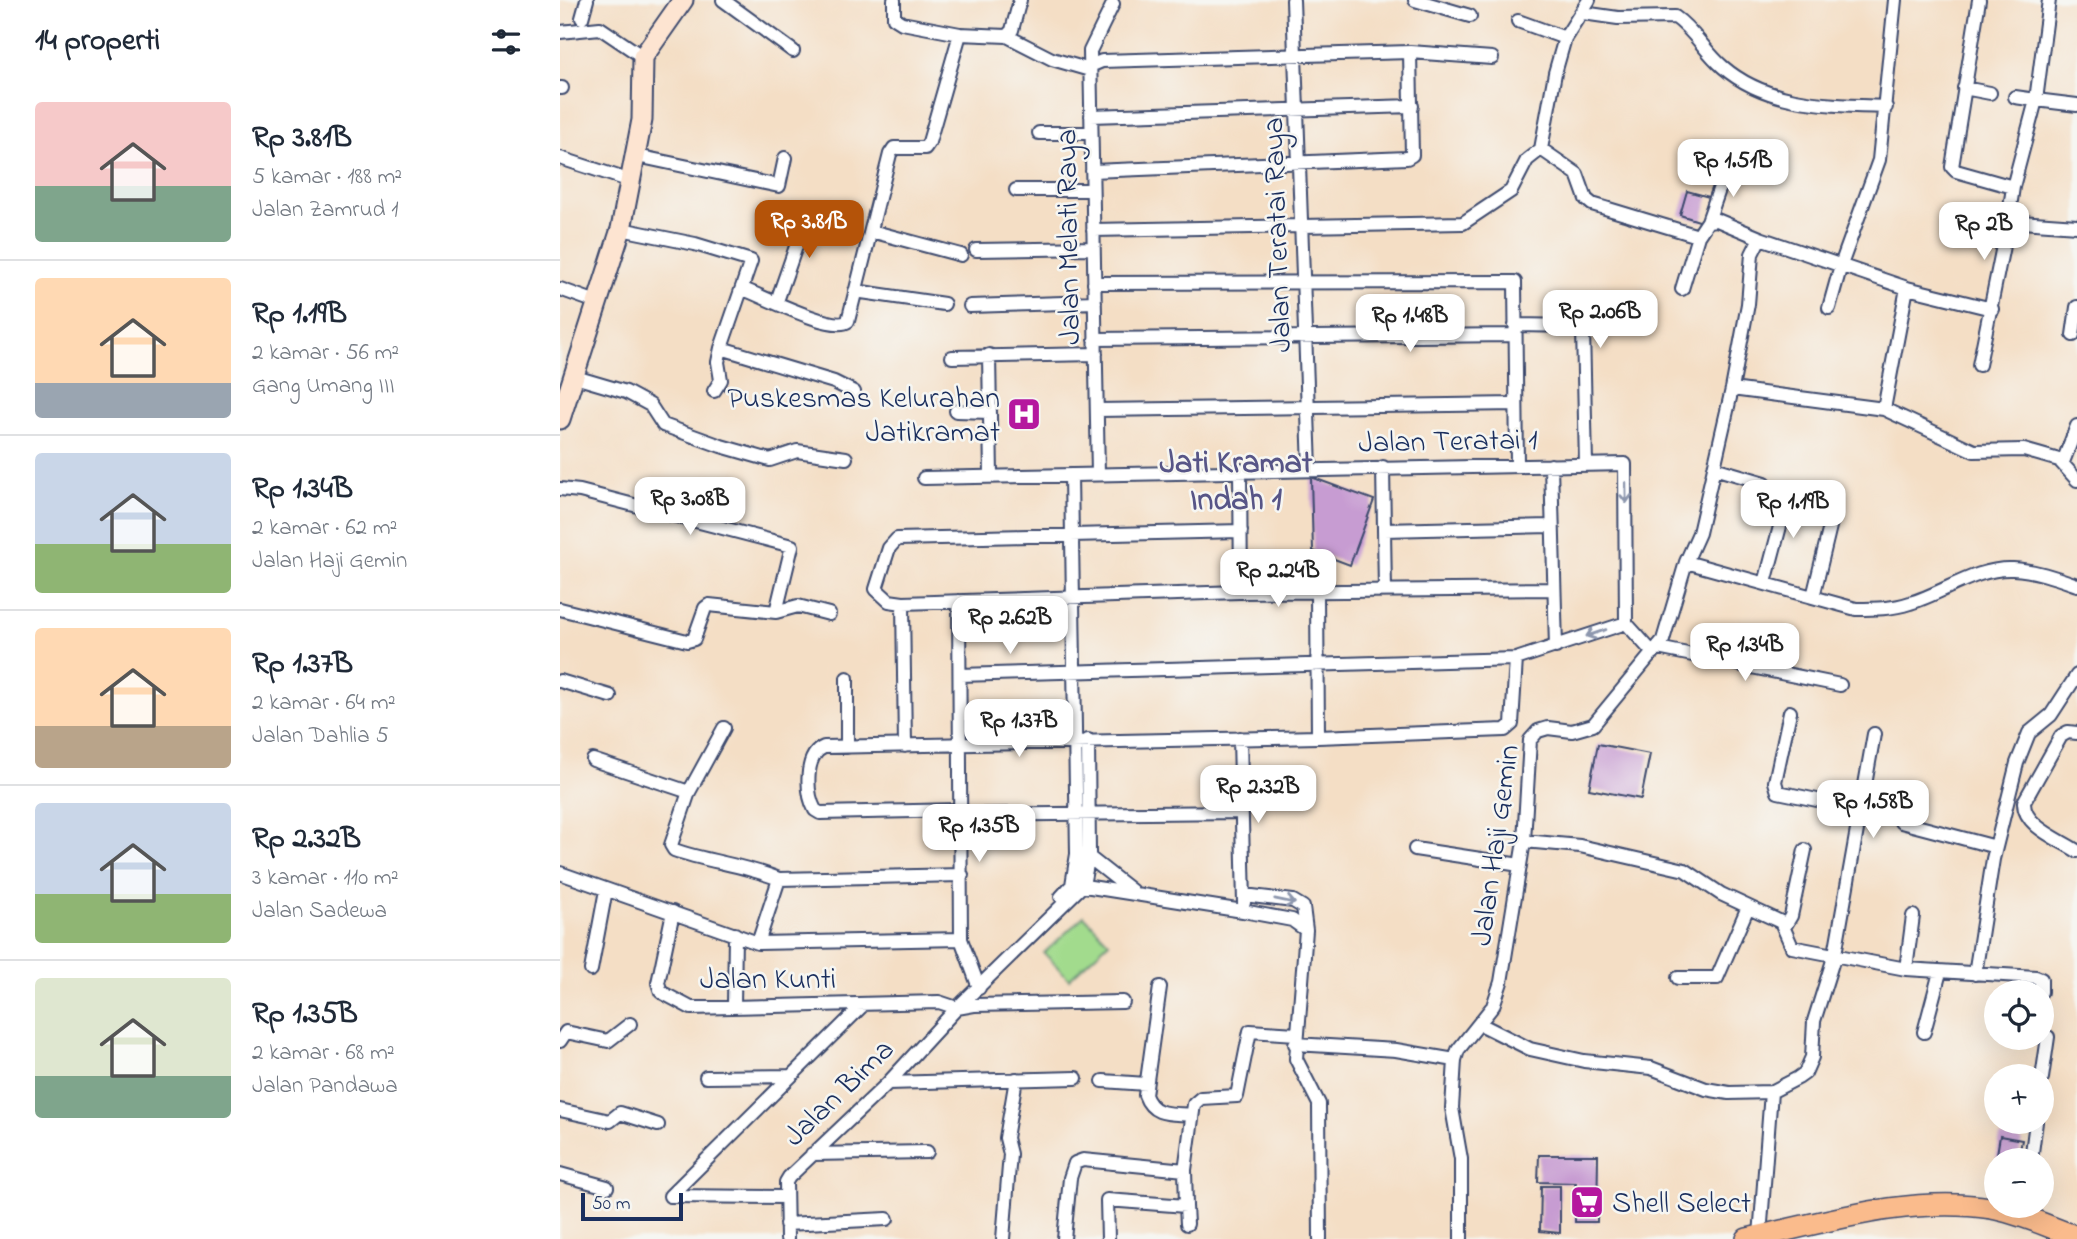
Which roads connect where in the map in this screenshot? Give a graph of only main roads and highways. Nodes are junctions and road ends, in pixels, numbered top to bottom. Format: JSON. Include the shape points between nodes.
{"nodes":[{"id":1,"x":1984,"y":1207,"type":"edge"},
{"id":2,"x":2033,"y":1218,"type":"edge"},
{"id":3,"x":2066,"y":1236,"type":"edge"},
{"id":4,"x":1754,"y":1238,"type":"edge"}],
"edges":[{"from":1,"to":4,"type":"main road","via":[[1945,1205],[1835,1218]]},
{"from":2,"to":3,"type":"main road"}]}
